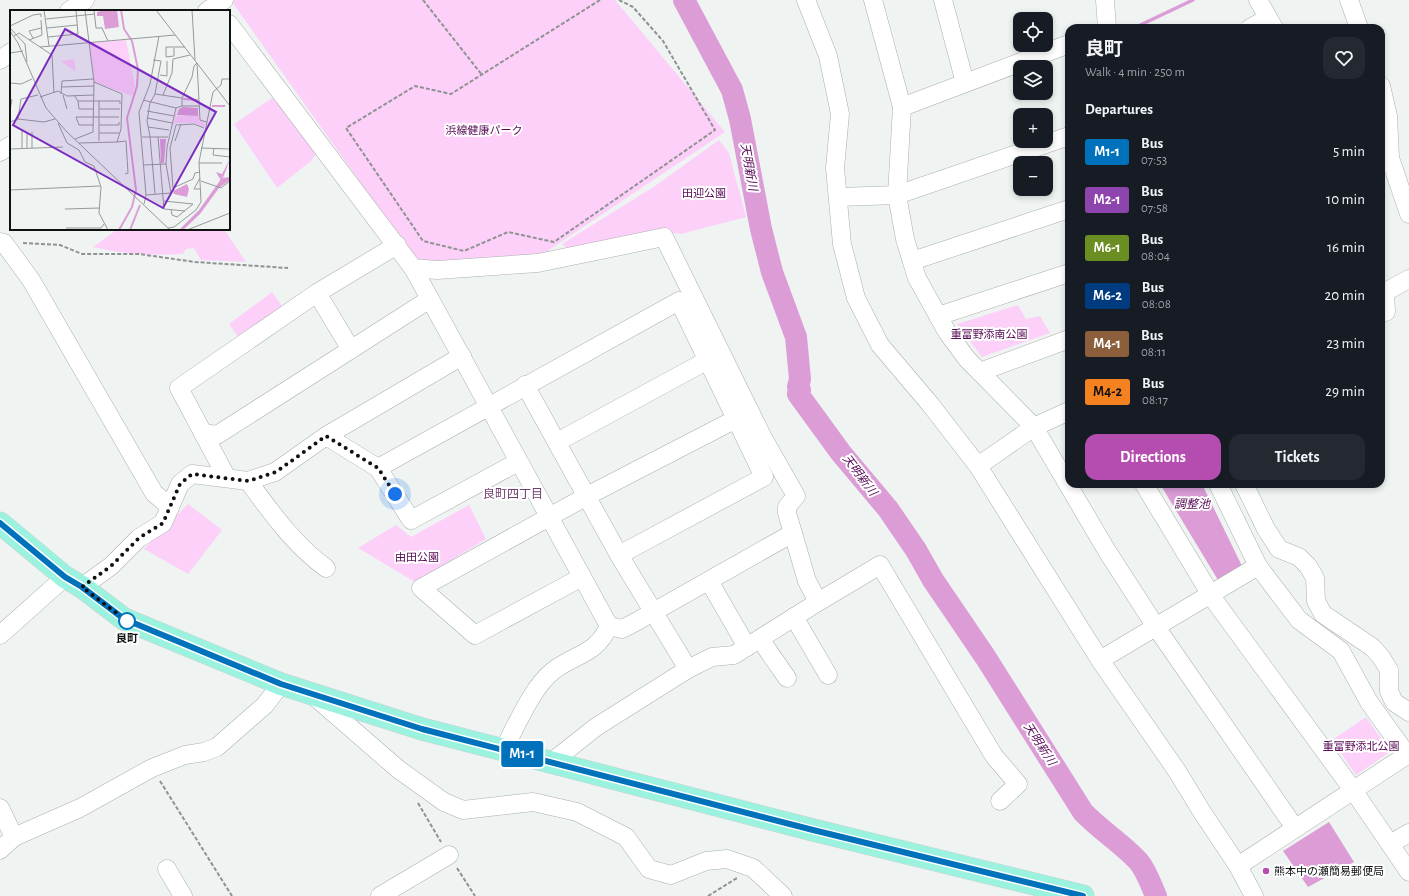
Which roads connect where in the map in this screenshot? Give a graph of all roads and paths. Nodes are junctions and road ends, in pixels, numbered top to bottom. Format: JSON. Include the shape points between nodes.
{"nodes":[{"id":1,"x":85,"y":0,"type":"edge"},
{"id":2,"x":424,"y":0,"type":"edge"},
{"id":3,"x":600,"y":0,"type":"edge"},
{"id":4,"x":619,"y":0,"type":"edge"},
{"id":5,"x":806,"y":0,"type":"edge"},
{"id":6,"x":873,"y":0,"type":"edge"},
{"id":7,"x":943,"y":0,"type":"edge"},
{"id":8,"x":1105,"y":0,"type":"edge"},
{"id":9,"x":1258,"y":0,"type":"edge"},
{"id":10,"x":1349,"y":0,"type":"edge"},
{"id":11,"x":70,"y":10,"type":"edge"},
{"id":12,"x":1271,"y":23,"type":"edge"},
{"id":13,"x":1107,"y":24,"type":"edge"},
{"id":14,"x":1358,"y":24,"type":"edge"},
{"id":15,"x":230,"y":25,"type":"edge"},
{"id":16,"x":1065,"y":46,"type":"edge"},
{"id":17,"x":10,"y":53,"type":"edge"},
{"id":18,"x":0,"y":60,"type":"edge"},
{"id":19,"x":482,"y":75,"type":"junction"},
{"id":20,"x":965,"y":83,"type":"junction"},
{"id":21,"x":902,"y":107,"type":"junction"},
{"id":22,"x":1385,"y":109,"type":"edge"},
{"id":23,"x":1065,"y":137,"type":"edge"},
{"id":24,"x":10,"y":146,"type":"edge"},
{"id":25,"x":0,"y":152,"type":"edge"},
{"id":26,"x":1385,"y":159,"type":"edge"},
{"id":27,"x":897,"y":195,"type":"junction"},
{"id":28,"x":839,"y":197,"type":"junction"},
{"id":29,"x":1065,"y":210,"type":"edge"},
{"id":30,"x":1409,"y":214,"type":"edge"},
{"id":31,"x":2,"y":242,"type":"edge"},
{"id":32,"x":397,"y":244,"type":"junction"},
{"id":33,"x":912,"y":261,"type":"junction"},
{"id":34,"x":288,"y":268,"type":"dead end"},
{"id":35,"x":413,"y":268,"type":"junction"},
{"id":36,"x":1065,"y":274,"type":"edge"},
{"id":37,"x":1409,"y":279,"type":"edge"},
{"id":38,"x":1385,"y":291,"type":"edge"},
{"id":39,"x":317,"y":294,"type":"junction"},
{"id":40,"x":430,"y":299,"type":"junction"},
{"id":41,"x":1385,"y":302,"type":"edge"},
{"id":42,"x":1386,"y":312,"type":"dead end"},
{"id":43,"x":938,"y":316,"type":"junction"},
{"id":44,"x":1065,"y":340,"type":"edge"},
{"id":45,"x":350,"y":348,"type":"junction"},
{"id":46,"x":462,"y":356,"type":"junction"},
{"id":47,"x":708,"y":360,"type":"junction"},
{"id":48,"x":980,"y":372,"type":"junction"},
{"id":49,"x":525,"y":385,"type":"junction"},
{"id":50,"x":488,"y":405,"type":"junction"},
{"id":51,"x":1065,"y":413,"type":"edge"},
{"id":52,"x":736,"y":419,"type":"junction"},
{"id":53,"x":1034,"y":427,"type":"junction"},
{"id":54,"x":210,"y":434,"type":"junction"},
{"id":55,"x":326,"y":436,"type":"junction"},
{"id":56,"x":557,"y":442,"type":"junction"},
{"id":57,"x":518,"y":462,"type":"junction"},
{"id":58,"x":978,"y":466,"type":"junction"},
{"id":59,"x":378,"y":468,"type":"junction"},
{"id":60,"x":227,"y":478,"type":"junction"},
{"id":61,"x":1065,"y":480,"type":"edge"},
{"id":62,"x":248,"y":481,"type":"junction"},
{"id":63,"x":1070,"y":488,"type":"edge"},
{"id":64,"x":1146,"y":488,"type":"edge"},
{"id":65,"x":1220,"y":488,"type":"edge"},
{"id":66,"x":1246,"y":488,"type":"edge"},
{"id":67,"x":587,"y":496,"type":"junction"},
{"id":68,"x":170,"y":507,"type":"junction"},
{"id":69,"x":550,"y":517,"type":"junction"},
{"id":70,"x":0,"y":523,"type":"edge"},
{"id":71,"x":793,"y":533,"type":"junction"},
{"id":72,"x":619,"y":555,"type":"junction"},
{"id":73,"x":1258,"y":566,"type":"junction"},
{"id":74,"x":326,"y":568,"type":"dead end"},
{"id":75,"x":582,"y":577,"type":"junction"},
{"id":76,"x":709,"y":581,"type":"junction"},
{"id":77,"x":74,"y":582,"type":"junction"},
{"id":78,"x":1211,"y":595,"type":"junction"},
{"id":79,"x":818,"y":602,"type":"junction"},
{"id":80,"x":654,"y":611,"type":"junction"},
{"id":81,"x":794,"y":617,"type":"junction"},
{"id":82,"x":609,"y":626,"type":"junction"},
{"id":83,"x":1156,"y":627,"type":"junction"},
{"id":84,"x":0,"y":635,"type":"edge"},
{"id":85,"x":753,"y":643,"type":"junction"},
{"id":86,"x":1100,"y":660,"type":"junction"},
{"id":87,"x":688,"y":669,"type":"junction"},
{"id":88,"x":828,"y":675,"type":"dead end"},
{"id":89,"x":787,"y":678,"type":"dead end"},
{"id":90,"x":281,"y":684,"type":"junction"},
{"id":91,"x":311,"y":693,"type":"junction"},
{"id":92,"x":1409,"y":712,"type":"edge"},
{"id":93,"x":504,"y":749,"type":"junction"},
{"id":94,"x":553,"y":761,"type":"junction"},
{"id":95,"x":152,"y":768,"type":"junction"},
{"id":96,"x":1353,"y":790,"type":"junction"},
{"id":97,"x":1000,"y":801,"type":"dead end"},
{"id":98,"x":417,"y":802,"type":"dead end"},
{"id":99,"x":0,"y":808,"type":"edge"},
{"id":100,"x":1295,"y":828,"type":"junction"},
{"id":101,"x":1409,"y":833,"type":"edge"},
{"id":102,"x":14,"y":837,"type":"junction"},
{"id":103,"x":1390,"y":844,"type":"junction"},
{"id":104,"x":0,"y":850,"type":"edge"},
{"id":105,"x":449,"y":855,"type":"junction"},
{"id":106,"x":1238,"y":866,"type":"junction"},
{"id":107,"x":753,"y":868,"type":"junction"},
{"id":108,"x":167,"y":869,"type":"dead end"},
{"id":109,"x":1409,"y":872,"type":"edge"},
{"id":110,"x":183,"y":896,"type":"edge"},
{"id":111,"x":232,"y":896,"type":"edge"},
{"id":112,"x":380,"y":896,"type":"edge"},
{"id":113,"x":475,"y":896,"type":"edge"},
{"id":114,"x":708,"y":896,"type":"edge"},
{"id":115,"x":783,"y":896,"type":"edge"},
{"id":116,"x":1082,"y":896,"type":"edge"},
{"id":117,"x":1254,"y":896,"type":"edge"}],
"edges":[{"from":1,"to":11,"type":"street"},
{"from":2,"to":19,"type":"path"},
{"from":3,"to":19,"type":"path"},
{"from":4,"to":19,"type":"path","via":[[633,7],[663,41],[715,130],[554,242],[508,232],[464,250],[423,241],[346,128],[415,86],[451,94]]},
{"from":5,"to":28,"type":"street","via":[[828,56],[840,114],[835,168]]},
{"from":6,"to":21,"type":"street"},
{"from":7,"to":20,"type":"street"},
{"from":8,"to":13,"type":"street"},
{"from":9,"to":12,"type":"street"},
{"from":10,"to":14,"type":"street"},
{"from":15,"to":32,"type":"street"},
{"from":16,"to":20,"type":"street"},
{"from":17,"to":18,"type":"street"},
{"from":20,"to":21,"type":"street"},
{"from":21,"to":27,"type":"street"},
{"from":22,"to":26,"type":"street","via":[[1388,116]]},
{"from":23,"to":27,"type":"street"},
{"from":24,"to":25,"type":"street"},
{"from":26,"to":30,"type":"street"},
{"from":27,"to":28,"type":"street"},
{"from":27,"to":33,"type":"street"},
{"from":28,"to":58,"type":"street","via":[[842,244],[856,298],[880,345]]},
{"from":29,"to":33,"type":"street"},
{"from":31,"to":34,"type":"path","via":[[60,245],[82,254],[139,254],[195,262]]},
{"from":31,"to":68,"type":"street","via":[[31,280],[154,493]]},
{"from":32,"to":35,"type":"street"},
{"from":32,"to":39,"type":"street"},
{"from":33,"to":43,"type":"street","via":[[917,278]]},
{"from":35,"to":40,"type":"street"},
{"from":35,"to":71,"type":"street","via":[[437,270],[538,263],[664,237],[763,438],[796,496],[787,507]]},
{"from":36,"to":43,"type":"street"},
{"from":37,"to":38,"type":"street"},
{"from":39,"to":45,"type":"street"},
{"from":39,"to":54,"type":"street","via":[[179,388]]},
{"from":40,"to":45,"type":"street"},
{"from":40,"to":46,"type":"street"},
{"from":41,"to":42,"type":"street"},
{"from":43,"to":48,"type":"street","via":[[967,359]]},
{"from":44,"to":48,"type":"street"},
{"from":45,"to":54,"type":"street"},
{"from":46,"to":50,"type":"street"},
{"from":46,"to":55,"type":"street"},
{"from":47,"to":49,"type":"street","via":[[679,301]]},
{"from":47,"to":52,"type":"street"},
{"from":47,"to":56,"type":"street"},
{"from":48,"to":53,"type":"street"},
{"from":49,"to":50,"type":"street"},
{"from":49,"to":56,"type":"street"},
{"from":50,"to":57,"type":"street"},
{"from":50,"to":59,"type":"street"},
{"from":51,"to":53,"type":"street"},
{"from":52,"to":67,"type":"street"},
{"from":52,"to":72,"type":"street","via":[[764,477]]},
{"from":53,"to":58,"type":"street"},
{"from":53,"to":61,"type":"street"},
{"from":54,"to":60,"type":"street","via":[[213,452]]},
{"from":55,"to":59,"type":"street"},
{"from":55,"to":62,"type":"street","via":[[276,472]]},
{"from":56,"to":67,"type":"street"},
{"from":57,"to":59,"type":"street","via":[[411,520]]},
{"from":57,"to":69,"type":"street"},
{"from":58,"to":86,"type":"street"},
{"from":60,"to":62,"type":"street"},
{"from":60,"to":68,"type":"street","via":[[192,474],[180,484]]},
{"from":62,"to":74,"type":"street","via":[[275,517],[313,558]]},
{"from":63,"to":83,"type":"street"},
{"from":64,"to":78,"type":"street"},
{"from":65,"to":73,"type":"street"},
{"from":66,"to":92,"type":"street","via":[[1279,549],[1299,557],[1308,566],[1315,578],[1316,601],[1323,614],[1381,657],[1390,670],[1389,691],[1394,702]]},
{"from":67,"to":69,"type":"street"},
{"from":67,"to":72,"type":"street"},
{"from":68,"to":77,"type":"street","via":[[163,523],[139,538],[111,566]]},
{"from":69,"to":75,"type":"street"},
{"from":69,"to":75,"type":"street","via":[[421,588],[475,635]]},
{"from":70,"to":77,"type":"main road"},
{"from":71,"to":76,"type":"street"},
{"from":71,"to":79,"type":"street","via":[[807,581]]},
{"from":72,"to":80,"type":"street"},
{"from":73,"to":78,"type":"street"},
{"from":73,"to":96,"type":"street","via":[[1298,620],[1341,651],[1369,702],[1407,755]]},
{"from":75,"to":82,"type":"street"},
{"from":76,"to":80,"type":"street"},
{"from":76,"to":85,"type":"street"},
{"from":77,"to":84,"type":"street"},
{"from":77,"to":90,"type":"main road","via":[[124,619]]},
{"from":78,"to":83,"type":"street"},
{"from":78,"to":96,"type":"street"},
{"from":79,"to":81,"type":"street"},
{"from":79,"to":97,"type":"street","via":[[880,565],[994,756],[1018,784]]},
{"from":80,"to":82,"type":"street","via":[[622,628]]},
{"from":80,"to":87,"type":"street"},
{"from":81,"to":85,"type":"street"},
{"from":81,"to":88,"type":"street"},
{"from":82,"to":93,"type":"street","via":[[603,639],[553,671],[540,684]]},
{"from":83,"to":86,"type":"street"},
{"from":83,"to":100,"type":"street"},
{"from":85,"to":87,"type":"street","via":[[734,655],[712,657]]},
{"from":85,"to":89,"type":"street"},
{"from":86,"to":106,"type":"street","via":[[1177,771]]},
{"from":87,"to":94,"type":"street","via":[[596,727]]},
{"from":90,"to":91,"type":"main road"},
{"from":90,"to":95,"type":"street","via":[[265,705],[217,747],[204,752],[185,754]]},
{"from":91,"to":93,"type":"main road","via":[[422,729]]},
{"from":91,"to":107,"type":"street","via":[[398,769],[444,802],[464,810],[533,802],[577,812],[626,837],[649,870],[671,876],[706,861],[727,860]]},
{"from":93,"to":94,"type":"main road"},
{"from":94,"to":116,"type":"main road","via":[[813,830]]},
{"from":95,"to":102,"type":"street","via":[[80,808]]},
{"from":95,"to":111,"type":"path"},
{"from":96,"to":100,"type":"street"},
{"from":96,"to":103,"type":"street"},
{"from":98,"to":105,"type":"path"},
{"from":99,"to":102,"type":"street"},
{"from":100,"to":106,"type":"street"},
{"from":101,"to":103,"type":"street"},
{"from":102,"to":104,"type":"street"},
{"from":103,"to":109,"type":"street"},
{"from":105,"to":112,"type":"street"},
{"from":105,"to":113,"type":"path"},
{"from":106,"to":117,"type":"street"},
{"from":107,"to":114,"type":"path"},
{"from":107,"to":115,"type":"street"},
{"from":108,"to":110,"type":"street"}]}
